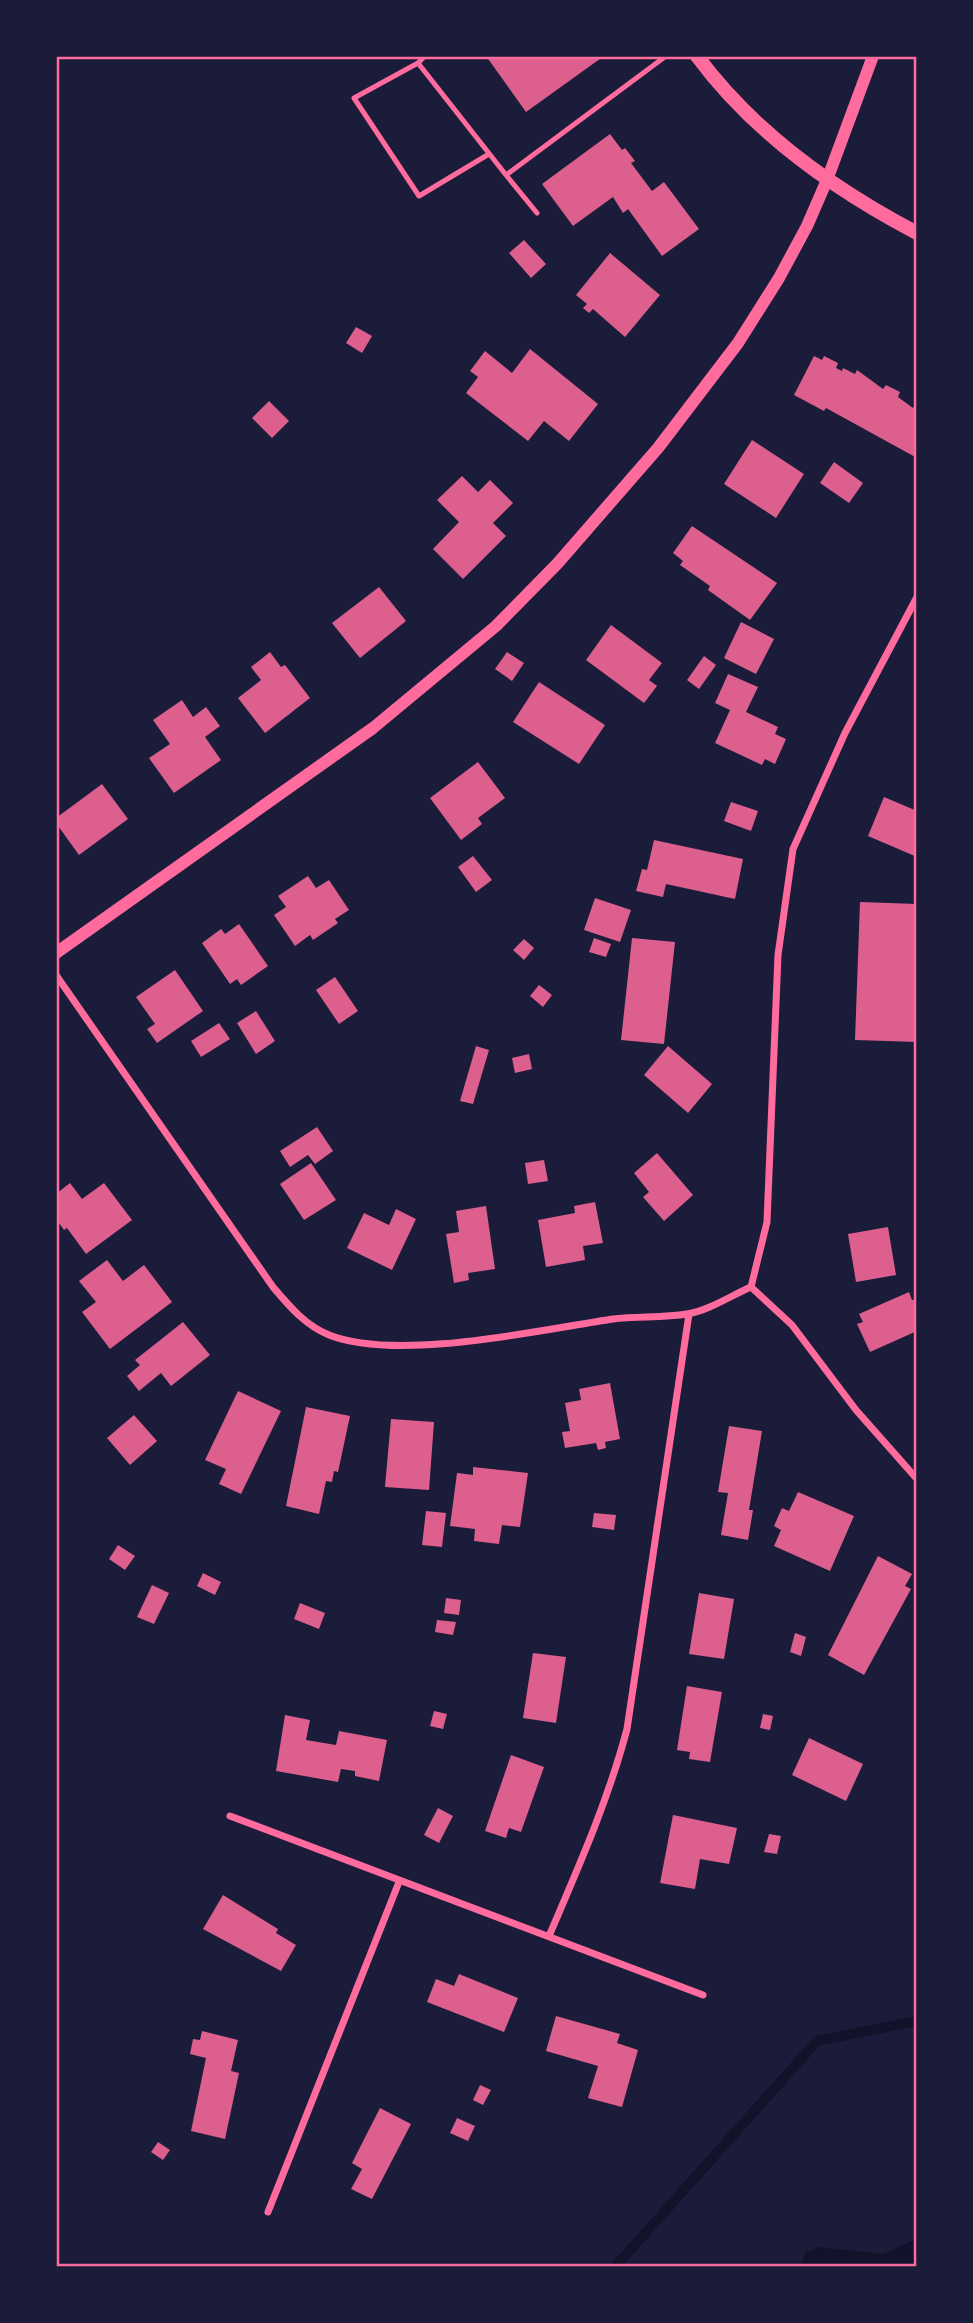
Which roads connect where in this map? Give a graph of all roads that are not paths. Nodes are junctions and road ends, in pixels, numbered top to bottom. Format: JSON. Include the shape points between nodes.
{"nodes":[{"id":1,"x":425,"y":56,"type":"edge"},
{"id":2,"x":666,"y":56,"type":"edge"},
{"id":3,"x":696,"y":56,"type":"edge"},
{"id":4,"x":873,"y":56,"type":"edge"},
{"id":5,"x":418,"y":64,"type":"junction"},
{"id":6,"x":489,"y":154,"type":"junction"},
{"id":7,"x":506,"y":175,"type":"junction"},
{"id":8,"x":827,"y":180,"type":"junction"},
{"id":9,"x":537,"y":213,"type":"dead end"},
{"id":10,"x":917,"y":233,"type":"edge"},
{"id":11,"x":917,"y":597,"type":"edge"},
{"id":12,"x":56,"y":953,"type":"edge"},
{"id":13,"x":56,"y":975,"type":"edge"},
{"id":14,"x":751,"y":1287,"type":"junction"},
{"id":15,"x":689,"y":1314,"type":"junction"},
{"id":16,"x":917,"y":1479,"type":"edge"},
{"id":17,"x":230,"y":1816,"type":"dead end"},
{"id":18,"x":399,"y":1882,"type":"junction"},
{"id":19,"x":549,"y":1936,"type":"junction"},
{"id":20,"x":703,"y":1995,"type":"dead end"},
{"id":21,"x":268,"y":2212,"type":"dead end"}],
"edges":[{"from":1,"to":5,"type":"lane"},
{"from":2,"to":7,"type":"lane"},
{"from":3,"to":8,"type":"main road","via":[[765,132]]},
{"from":4,"to":8,"type":"street"},
{"from":5,"to":6,"type":"lane"},
{"from":5,"to":6,"type":"lane","via":[[354,98],[419,196]]},
{"from":6,"to":7,"type":"lane"},
{"from":7,"to":9,"type":"lane"},
{"from":8,"to":10,"type":"main road"},
{"from":8,"to":12,"type":"street","via":[[785,268],[738,344],[658,448],[535,587],[440,675],[373,728]]},
{"from":11,"to":14,"type":"street","via":[[845,733],[793,849],[778,955],[767,1222]]},
{"from":13,"to":15,"type":"street","via":[[273,1287],[310,1325],[349,1340],[432,1345],[649,1314]]},
{"from":14,"to":15,"type":"street"},
{"from":14,"to":16,"type":"street","via":[[792,1325],[856,1410]]},
{"from":15,"to":19,"type":"street","via":[[626,1729],[604,1804]]},
{"from":17,"to":18,"type":"street"},
{"from":18,"to":19,"type":"street"},
{"from":18,"to":21,"type":"street"},
{"from":19,"to":20,"type":"street"}]}
